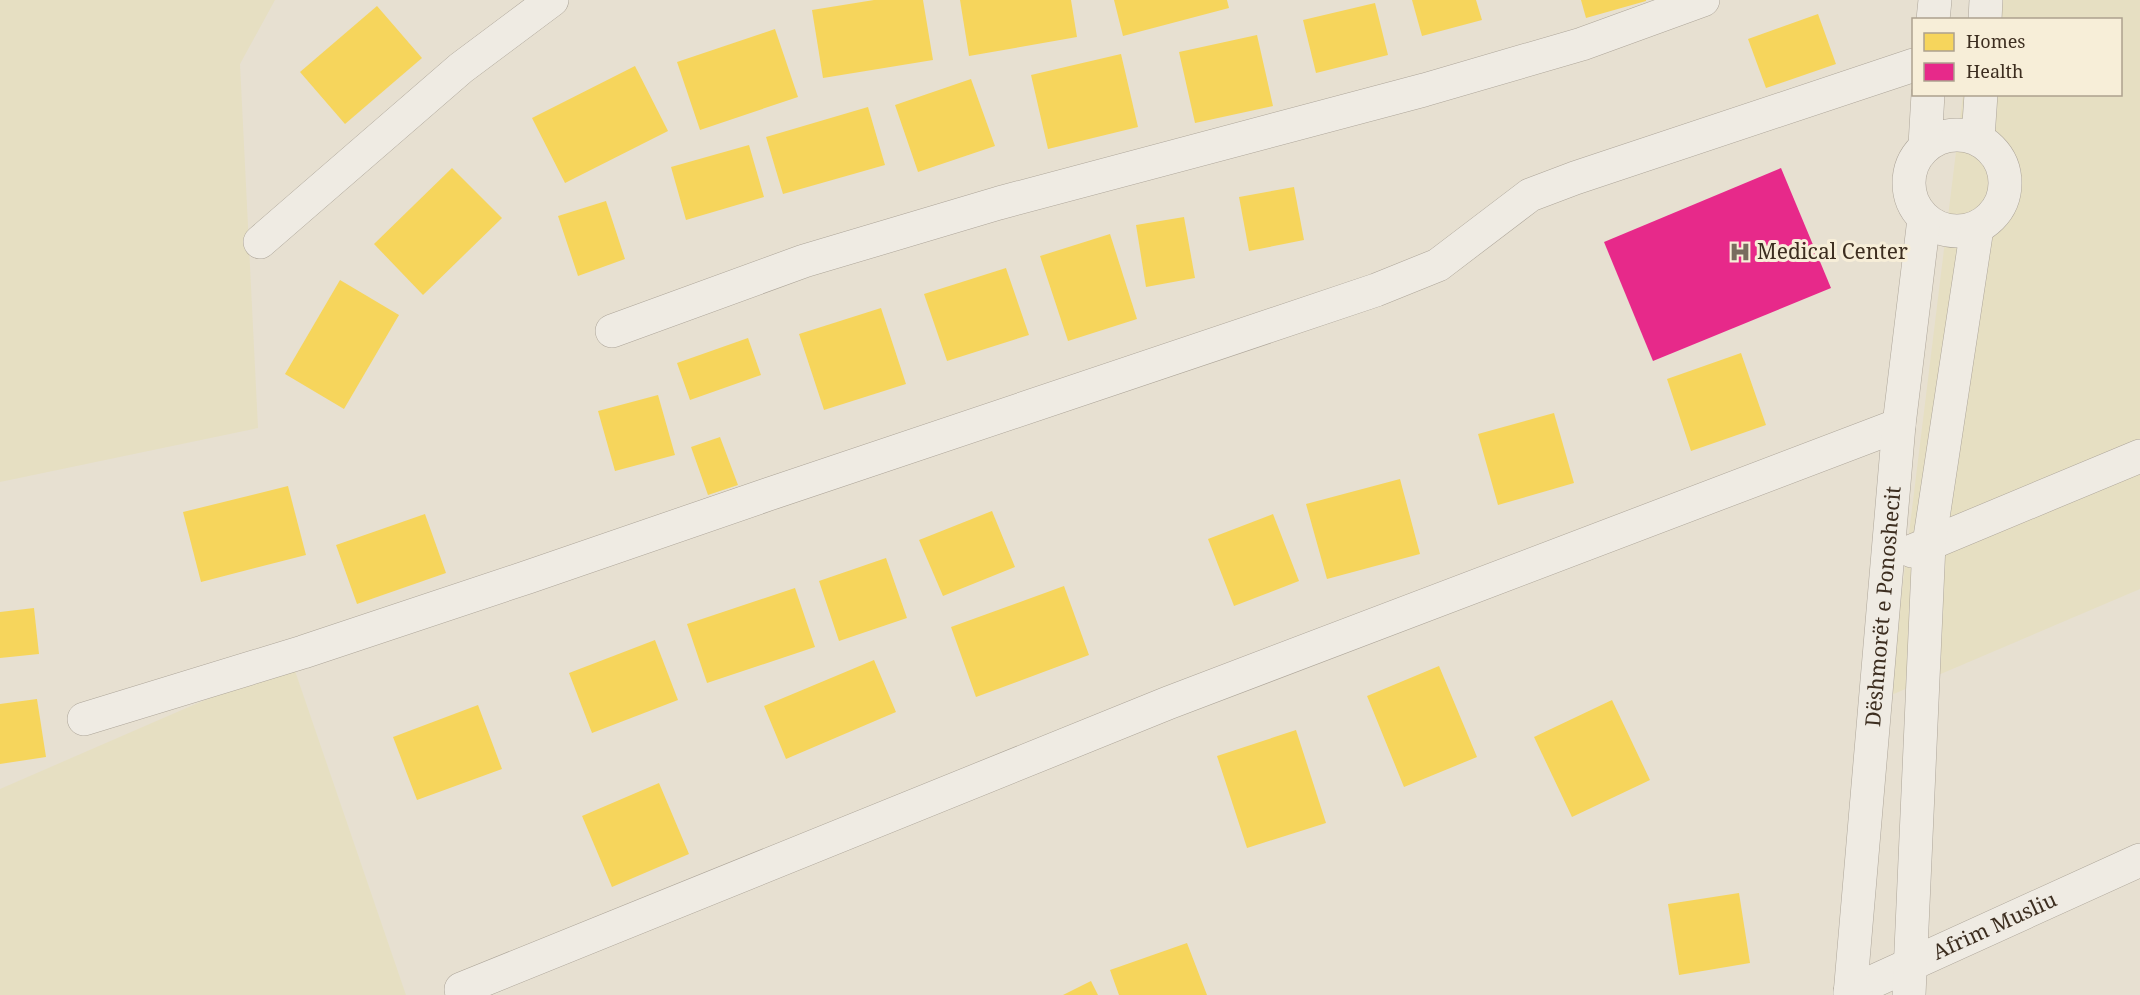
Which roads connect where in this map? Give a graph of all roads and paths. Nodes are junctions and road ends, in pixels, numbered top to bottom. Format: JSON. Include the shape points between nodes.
{"nodes":[{"id":1,"x":552,"y":0,"type":"edge"},
{"id":2,"x":1703,"y":0,"type":"edge"},
{"id":3,"x":1935,"y":0,"type":"edge"},
{"id":4,"x":1986,"y":0,"type":"edge"},
{"id":5,"x":1934,"y":18,"type":"edge"},
{"id":6,"x":1985,"y":18,"type":"edge"},
{"id":7,"x":1912,"y":66,"type":"edge"},
{"id":8,"x":1928,"y":96,"type":"edge"},
{"id":9,"x":1981,"y":96,"type":"edge"},
{"id":10,"x":1978,"y":138,"type":"junction"},
{"id":11,"x":1925,"y":146,"type":"junction"},
{"id":12,"x":1924,"y":219,"type":"junction"},
{"id":13,"x":1977,"y":228,"type":"junction"},
{"id":14,"x":260,"y":242,"type":"dead end"},
{"id":15,"x":612,"y":331,"type":"dead end"},
{"id":16,"x":1899,"y":425,"type":"junction"},
{"id":17,"x":2140,"y":456,"type":"edge"},
{"id":18,"x":1929,"y":544,"type":"junction"},
{"id":19,"x":1887,"y":561,"type":"junction"},
{"id":20,"x":84,"y":719,"type":"dead end"},
{"id":21,"x":1919,"y":771,"type":"junction"},
{"id":22,"x":1869,"y":773,"type":"junction"},
{"id":23,"x":2140,"y":860,"type":"edge"},
{"id":24,"x":1910,"y":980,"type":"edge"},
{"id":25,"x":1850,"y":993,"type":"edge"},
{"id":26,"x":462,"y":995,"type":"edge"}],
"edges":[{"from":1,"to":14,"type":"street","via":[[461,68]]},
{"from":2,"to":15,"type":"street","via":[[1570,47],[1412,93],[999,203],[804,261]]},
{"from":3,"to":5,"type":"street"},
{"from":4,"to":6,"type":"street"},
{"from":7,"to":20,"type":"street","via":[[1530,195],[1438,264],[1376,290],[303,652]]},
{"from":8,"to":11,"type":"street"},
{"from":9,"to":10,"type":"street"},
{"from":10,"to":11,"type":"street","via":[[1950,133]]},
{"from":10,"to":13,"type":"street","via":[[1999,156],[2006,184],[1998,210]]},
{"from":11,"to":12,"type":"street","via":[[1910,168],[1909,196]]},
{"from":12,"to":13,"type":"street","via":[[1949,231]]},
{"from":12,"to":16,"type":"street","name":"Dëshmorët e Ponoshecit"},
{"from":13,"to":18,"type":"street","name":"Dëshmorët e Ponoshecit"},
{"from":16,"to":19,"type":"street","name":"Dëshmorët e Ponoshecit"},
{"from":16,"to":26,"type":"street","via":[[1168,703],[460,989]]},
{"from":17,"to":18,"type":"street"},
{"from":18,"to":19,"type":"street"},
{"from":18,"to":21,"type":"street","name":"Dëshmorët e Ponoshecit"},
{"from":19,"to":22,"type":"street","name":"Dëshmorët e Ponoshecit"},
{"from":21,"to":22,"type":"street"},
{"from":21,"to":24,"type":"street","name":"Dëshmorët e Ponoshecit"},
{"from":22,"to":25,"type":"street","name":"Dëshmorët e Ponoshecit"},
{"from":23,"to":24,"type":"street","name":"Afrim Musliu"},
{"from":24,"to":25,"type":"street","name":"Afrim Musliu"}]}
